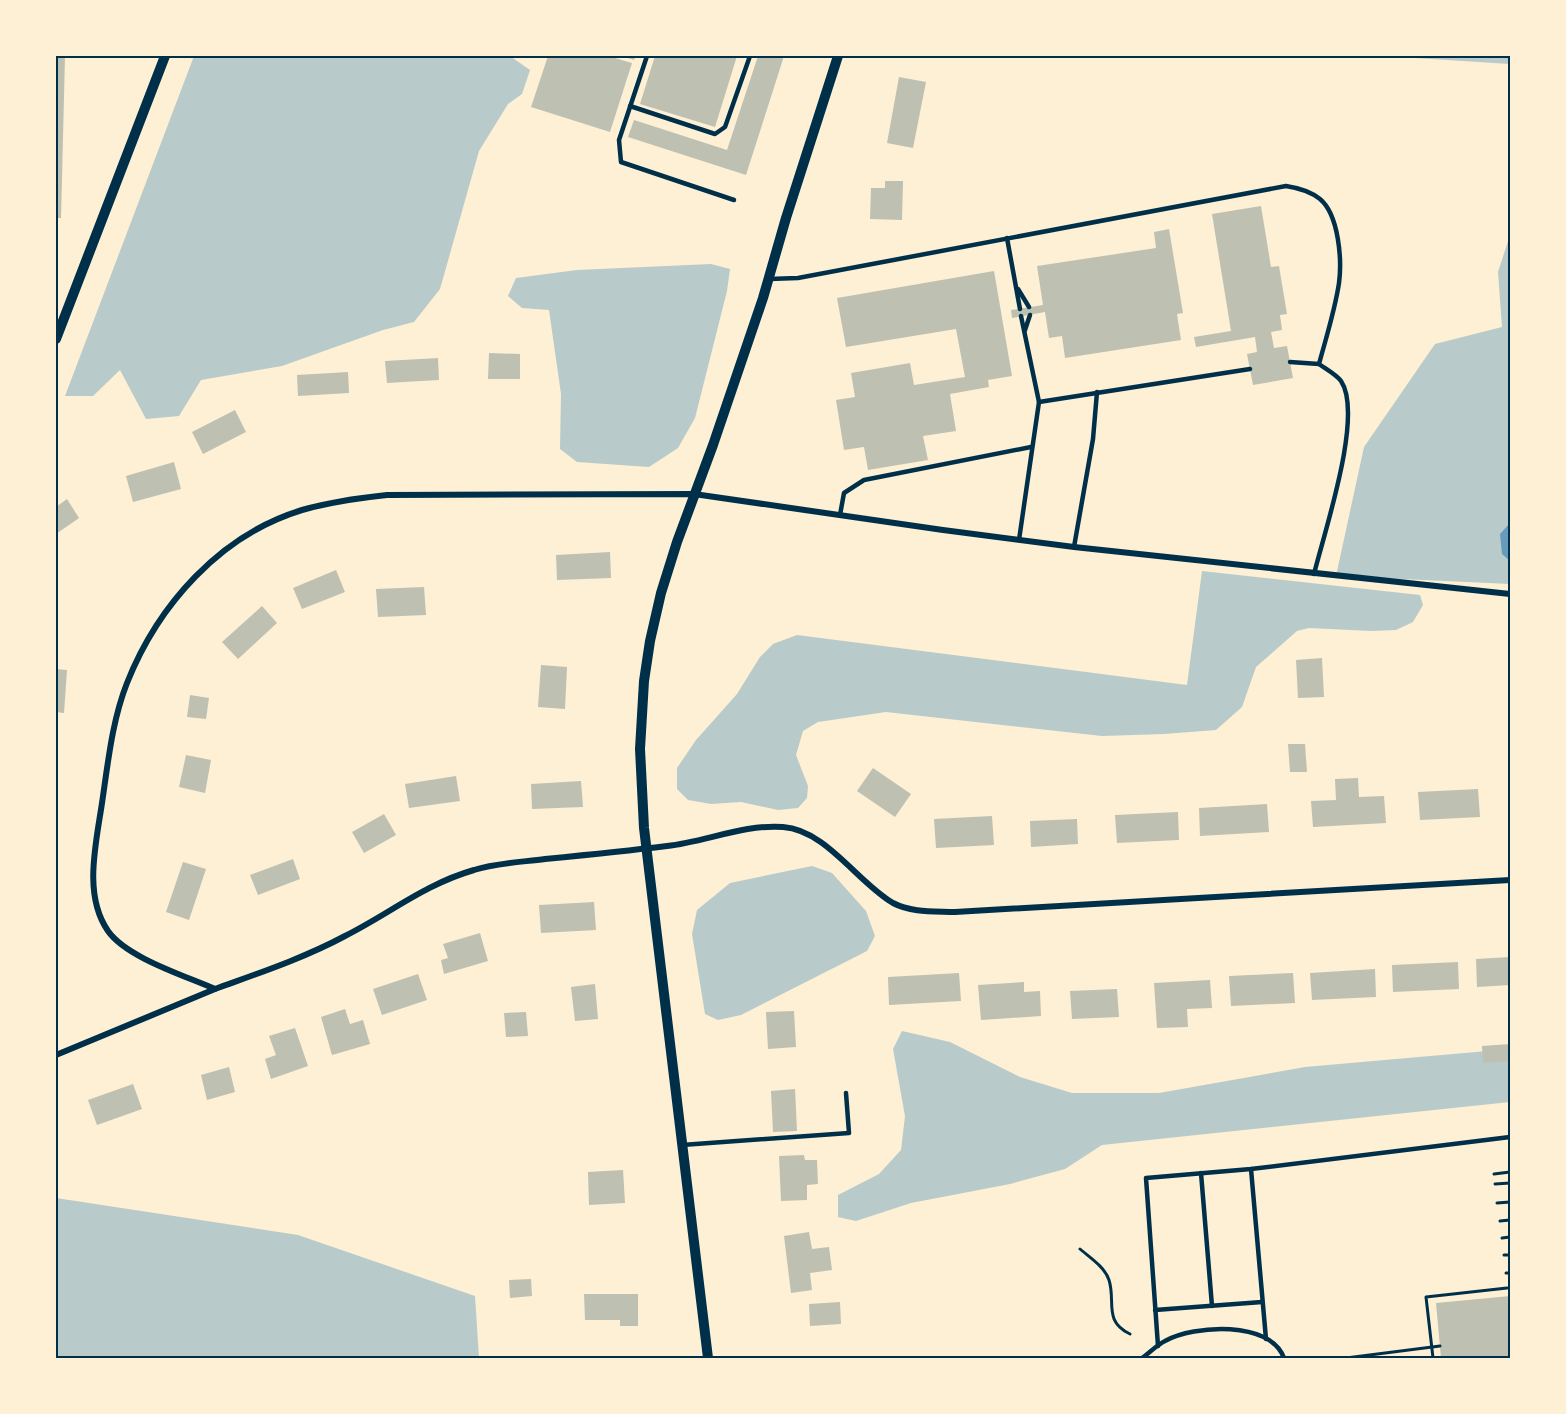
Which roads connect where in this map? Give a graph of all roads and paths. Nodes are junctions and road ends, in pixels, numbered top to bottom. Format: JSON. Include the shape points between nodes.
{"nodes":[{"id":1,"x":165,"y":56,"type":"edge"},
{"id":2,"x":647,"y":56,"type":"edge"},
{"id":3,"x":750,"y":56,"type":"edge"},
{"id":4,"x":838,"y":56,"type":"edge"},
{"id":5,"x":630,"y":105,"type":"junction"},
{"id":6,"x":734,"y":200,"type":"dead end"},
{"id":7,"x":1007,"y":238,"type":"junction"},
{"id":8,"x":769,"y":279,"type":"junction"},
{"id":9,"x":1016,"y":285,"type":"junction"},
{"id":10,"x":1029,"y":307,"type":"dead end"},
{"id":11,"x":1020,"y":309,"type":"dead end"},
{"id":12,"x":1030,"y":315,"type":"dead end"},
{"id":13,"x":1021,"y":316,"type":"dead end"},
{"id":14,"x":1025,"y":332,"type":"junction"},
{"id":15,"x":56,"y":339,"type":"edge"},
{"id":16,"x":1290,"y":362,"type":"dead end"},
{"id":17,"x":1319,"y":364,"type":"junction"},
{"id":18,"x":1250,"y":369,"type":"dead end"},
{"id":19,"x":1096,"y":392,"type":"junction"},
{"id":20,"x":1039,"y":402,"type":"junction"},
{"id":21,"x":1031,"y":447,"type":"junction"},
{"id":22,"x":694,"y":495,"type":"junction"},
{"id":23,"x":840,"y":515,"type":"junction"},
{"id":24,"x":1019,"y":540,"type":"junction"},
{"id":25,"x":1074,"y":547,"type":"junction"},
{"id":26,"x":1314,"y":574,"type":"junction"},
{"id":27,"x":1510,"y":594,"type":"edge"},
{"id":28,"x":646,"y":848,"type":"junction"},
{"id":29,"x":1510,"y":880,"type":"edge"},
{"id":30,"x":215,"y":989,"type":"junction"},
{"id":31,"x":56,"y":1055,"type":"edge"},
{"id":32,"x":846,"y":1093,"type":"dead end"},
{"id":33,"x":1510,"y":1137,"type":"edge"},
{"id":34,"x":682,"y":1145,"type":"junction"},
{"id":35,"x":1251,"y":1169,"type":"junction"},
{"id":36,"x":1510,"y":1172,"type":"edge"},
{"id":37,"x":1201,"y":1173,"type":"junction"},
{"id":38,"x":1494,"y":1174,"type":"dead end"},
{"id":39,"x":1510,"y":1183,"type":"edge"},
{"id":40,"x":1495,"y":1184,"type":"dead end"},
{"id":41,"x":1510,"y":1202,"type":"edge"},
{"id":42,"x":1497,"y":1203,"type":"dead end"},
{"id":43,"x":1510,"y":1220,"type":"edge"},
{"id":44,"x":1500,"y":1221,"type":"dead end"},
{"id":45,"x":1510,"y":1237,"type":"edge"},
{"id":46,"x":1502,"y":1238,"type":"dead end"},
{"id":47,"x":1080,"y":1249,"type":"dead end"},
{"id":48,"x":1503,"y":1255,"type":"dead end"},
{"id":49,"x":1510,"y":1255,"type":"edge"},
{"id":50,"x":1507,"y":1288,"type":"dead end"},
{"id":51,"x":1262,"y":1302,"type":"junction"},
{"id":52,"x":1212,"y":1306,"type":"junction"},
{"id":53,"x":1155,"y":1310,"type":"junction"},
{"id":54,"x":1130,"y":1334,"type":"dead end"},
{"id":55,"x":1266,"y":1339,"type":"junction"},
{"id":56,"x":1158,"y":1346,"type":"junction"},
{"id":57,"x":1440,"y":1346,"type":"dead end"},
{"id":58,"x":1432,"y":1348,"type":"junction"},
{"id":59,"x":708,"y":1359,"type":"edge"},
{"id":60,"x":1143,"y":1359,"type":"edge"},
{"id":61,"x":1284,"y":1359,"type":"edge"},
{"id":62,"x":1346,"y":1359,"type":"edge"},
{"id":63,"x":1433,"y":1359,"type":"edge"}],
"edges":[{"from":1,"to":15,"type":"street"},
{"from":2,"to":5,"type":"lane"},
{"from":3,"to":5,"type":"lane","via":[[725,127],[715,134]]},
{"from":4,"to":8,"type":"street"},
{"from":5,"to":6,"type":"lane","via":[[619,140],[621,162]]},
{"from":7,"to":8,"type":"lane","via":[[798,278]]},
{"from":7,"to":9,"type":"lane"},
{"from":7,"to":17,"type":"lane","via":[[1286,186],[1306,190],[1322,201],[1334,218],[1338,241],[1339,281]]},
{"from":8,"to":22,"type":"street"},
{"from":9,"to":10,"type":"lane"},
{"from":9,"to":11,"type":"lane"},
{"from":12,"to":14,"type":"lane"},
{"from":13,"to":14,"type":"lane"},
{"from":14,"to":20,"type":"lane"},
{"from":16,"to":17,"type":"lane"},
{"from":17,"to":26,"type":"lane","via":[[1341,380],[1349,415],[1343,457]]},
{"from":18,"to":19,"type":"lane"},
{"from":19,"to":20,"type":"lane"},
{"from":19,"to":25,"type":"lane","via":[[1093,439]]},
{"from":20,"to":21,"type":"lane"},
{"from":21,"to":23,"type":"lane","via":[[864,480],[844,493]]},
{"from":21,"to":24,"type":"lane"},
{"from":22,"to":23,"type":"street"},
{"from":22,"to":28,"type":"street","via":[[661,593],[644,681],[640,749]]},
{"from":22,"to":30,"type":"street","via":[[387,495],[343,500],[301,510],[260,527],[234,542],[188,585],[143,647],[127,684],[111,745],[93,885],[101,920],[125,948]]},
{"from":23,"to":24,"type":"street"},
{"from":24,"to":25,"type":"street"},
{"from":25,"to":26,"type":"street"},
{"from":26,"to":27,"type":"street"},
{"from":28,"to":29,"type":"street","via":[[761,827],[794,829],[817,839],[893,903],[925,911]]},
{"from":28,"to":30,"type":"street","via":[[474,870],[428,888],[337,940]]},
{"from":28,"to":34,"type":"street"},
{"from":30,"to":31,"type":"street"},
{"from":32,"to":34,"type":"lane","via":[[849,1132]]},
{"from":33,"to":35,"type":"lane"},
{"from":34,"to":59,"type":"street"},
{"from":35,"to":37,"type":"lane"},
{"from":35,"to":51,"type":"lane"},
{"from":36,"to":38,"type":"path"},
{"from":37,"to":52,"type":"lane"},
{"from":37,"to":53,"type":"lane","via":[[1146,1178]]},
{"from":39,"to":40,"type":"path"},
{"from":41,"to":42,"type":"path"},
{"from":43,"to":44,"type":"path"},
{"from":45,"to":46,"type":"path"},
{"from":47,"to":54,"type":"path","via":[[1109,1280],[1114,1322]]},
{"from":48,"to":49,"type":"path"},
{"from":50,"to":58,"type":"path","via":[[1426,1297]]},
{"from":51,"to":52,"type":"lane"},
{"from":51,"to":55,"type":"lane"},
{"from":52,"to":53,"type":"lane"},
{"from":53,"to":56,"type":"lane"},
{"from":55,"to":56,"type":"lane","via":[[1241,1330],[1215,1328],[1184,1334]]},
{"from":55,"to":61,"type":"lane","via":[[1275,1343]]},
{"from":56,"to":60,"type":"lane"},
{"from":57,"to":58,"type":"path"},
{"from":58,"to":62,"type":"path"},
{"from":58,"to":63,"type":"path"}]}
